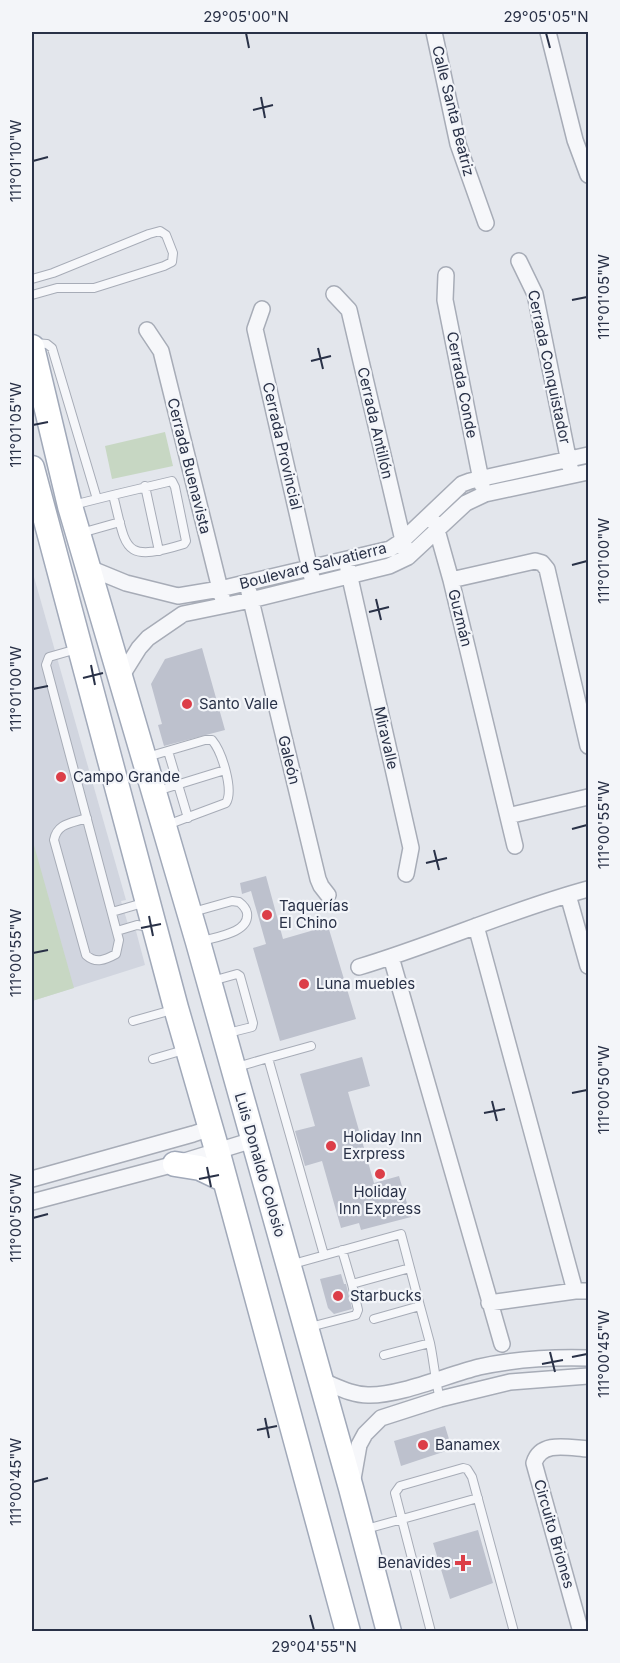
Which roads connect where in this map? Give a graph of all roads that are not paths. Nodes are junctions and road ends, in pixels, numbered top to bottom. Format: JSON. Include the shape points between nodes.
{"nodes":[{"id":1,"x":434,"y":32,"type":"edge"},
{"id":2,"x":548,"y":32,"type":"edge"},
{"id":3,"x":588,"y":175,"type":"edge"},
{"id":4,"x":486,"y":223,"type":"dead end"},
{"id":5,"x":519,"y":261,"type":"dead end"},
{"id":6,"x":53,"y":273,"type":"junction"},
{"id":7,"x":446,"y":275,"type":"dead end"},
{"id":8,"x":32,"y":279,"type":"edge"},
{"id":9,"x":57,"y":288,"type":"junction"},
{"id":10,"x":334,"y":294,"type":"dead end"},
{"id":11,"x":32,"y":295,"type":"edge"},
{"id":12,"x":262,"y":309,"type":"dead end"},
{"id":13,"x":147,"y":330,"type":"dead end"},
{"id":14,"x":32,"y":345,"type":"edge"},
{"id":15,"x":588,"y":455,"type":"edge"},
{"id":16,"x":569,"y":459,"type":"junction"},
{"id":17,"x":32,"y":462,"type":"edge"},
{"id":18,"x":32,"y":468,"type":"edge"},
{"id":19,"x":588,"y":472,"type":"edge"},
{"id":20,"x":572,"y":476,"type":"junction"},
{"id":21,"x":480,"y":477,"type":"junction"},
{"id":22,"x":63,"y":478,"type":"junction"},
{"id":23,"x":144,"y":486,"type":"junction"},
{"id":24,"x":485,"y":494,"type":"junction"},
{"id":25,"x":113,"y":495,"type":"junction"},
{"id":26,"x":98,"y":499,"type":"junction"},
{"id":27,"x":70,"y":506,"type":"junction"},
{"id":28,"x":430,"y":513,"type":"junction"},
{"id":29,"x":120,"y":522,"type":"junction"},
{"id":30,"x":438,"y":529,"type":"junction"},
{"id":31,"x":78,"y":533,"type":"junction"},
{"id":32,"x":402,"y":541,"type":"junction"},
{"id":33,"x":159,"y":551,"type":"junction"},
{"id":34,"x":408,"y":557,"type":"junction"},
{"id":35,"x":346,"y":560,"type":"junction"},
{"id":36,"x":87,"y":567,"type":"junction"},
{"id":37,"x":311,"y":568,"type":"junction"},
{"id":38,"x":350,"y":577,"type":"junction"},
{"id":39,"x":451,"y":580,"type":"junction"},
{"id":40,"x":246,"y":583,"type":"junction"},
{"id":41,"x":314,"y":584,"type":"junction"},
{"id":42,"x":220,"y":589,"type":"junction"},
{"id":43,"x":178,"y":596,"type":"junction"},
{"id":44,"x":251,"y":600,"type":"junction"},
{"id":45,"x":223,"y":605,"type":"junction"},
{"id":46,"x":183,"y":614,"type":"junction"},
{"id":47,"x":80,"y":648,"type":"junction"},
{"id":48,"x":122,"y":690,"type":"junction"},
{"id":49,"x":588,"y":746,"type":"edge"},
{"id":50,"x":168,"y":751,"type":"junction"},
{"id":51,"x":143,"y":758,"type":"junction"},
{"id":52,"x":225,"y":770,"type":"junction"},
{"id":53,"x":178,"y":785,"type":"junction"},
{"id":54,"x":153,"y":792,"type":"junction"},
{"id":55,"x":588,"y":797,"type":"edge"},
{"id":56,"x":508,"y":816,"type":"junction"},
{"id":57,"x":87,"y":818,"type":"junction"},
{"id":58,"x":189,"y":818,"type":"junction"},
{"id":59,"x":164,"y":826,"type":"junction"},
{"id":60,"x":515,"y":846,"type":"dead end"},
{"id":61,"x":135,"y":854,"type":"junction"},
{"id":62,"x":406,"y":874,"type":"dead end"},
{"id":63,"x":181,"y":888,"type":"junction"},
{"id":64,"x":588,"y":889,"type":"edge"},
{"id":65,"x":328,"y":895,"type":"dead end"},
{"id":66,"x":568,"y":895,"type":"junction"},
{"id":67,"x":148,"y":902,"type":"junction"},
{"id":68,"x":112,"y":912,"type":"junction"},
{"id":69,"x":189,"y":913,"type":"junction"},
{"id":70,"x":476,"y":926,"type":"junction"},
{"id":71,"x":155,"y":927,"type":"junction"},
{"id":72,"x":117,"y":931,"type":"junction"},
{"id":73,"x":198,"y":942,"type":"junction"},
{"id":74,"x":391,"y":957,"type":"junction"},
{"id":75,"x":588,"y":966,"type":"edge"},
{"id":76,"x":359,"y":967,"type":"dead end"},
{"id":77,"x":206,"y":973,"type":"junction"},
{"id":78,"x":176,"y":1008,"type":"junction"},
{"id":79,"x":133,"y":1021,"type":"dead end"},
{"id":80,"x":223,"y":1034,"type":"junction"},
{"id":81,"x":311,"y":1046,"type":"dead end"},
{"id":82,"x":188,"y":1048,"type":"junction"},
{"id":83,"x":268,"y":1058,"type":"junction"},
{"id":84,"x":153,"y":1059,"type":"dead end"},
{"id":85,"x":233,"y":1069,"type":"junction"},
{"id":86,"x":214,"y":1139,"type":"junction"},
{"id":87,"x":253,"y":1140,"type":"junction"},
{"id":88,"x":175,"y":1164,"type":"junction"},
{"id":89,"x":32,"y":1179,"type":"edge"},
{"id":90,"x":225,"y":1180,"type":"junction"},
{"id":91,"x":32,"y":1202,"type":"edge"},
{"id":92,"x":342,"y":1250,"type":"junction"},
{"id":93,"x":324,"y":1255,"type":"junction"},
{"id":94,"x":288,"y":1265,"type":"junction"},
{"id":95,"x":410,"y":1268,"type":"junction"},
{"id":96,"x":352,"y":1284,"type":"junction"},
{"id":97,"x":582,"y":1291,"type":"edge"},
{"id":98,"x":489,"y":1303,"type":"junction"},
{"id":99,"x":420,"y":1306,"type":"junction"},
{"id":100,"x":374,"y":1318,"type":"dead end"},
{"id":101,"x":306,"y":1329,"type":"junction"},
{"id":102,"x":430,"y":1342,"type":"junction"},
{"id":103,"x":502,"y":1344,"type":"dead end"},
{"id":104,"x":384,"y":1355,"type":"dead end"},
{"id":105,"x":588,"y":1358,"type":"edge"},
{"id":106,"x":506,"y":1362,"type":"junction"},
{"id":107,"x":588,"y":1376,"type":"edge"},
{"id":108,"x":320,"y":1380,"type":"junction"},
{"id":109,"x":435,"y":1380,"type":"junction"},
{"id":110,"x":510,"y":1382,"type":"junction"},
{"id":111,"x":440,"y":1399,"type":"junction"},
{"id":112,"x":588,"y":1449,"type":"edge"},
{"id":113,"x":351,"y":1488,"type":"junction"},
{"id":114,"x":478,"y":1498,"type":"junction"},
{"id":115,"x":401,"y":1520,"type":"junction"},
{"id":116,"x":362,"y":1530,"type":"junction"},
{"id":117,"x":348,"y":1630,"type":"edge"},
{"id":118,"x":389,"y":1632,"type":"edge"},
{"id":119,"x":432,"y":1632,"type":"edge"},
{"id":120,"x":514,"y":1632,"type":"edge"},
{"id":121,"x":581,"y":1632,"type":"edge"}],
"edges":[{"from":1,"to":4,"type":"street","name":"Calle Santa Beatriz","via":[[458,144]]},
{"from":2,"to":3,"type":"street","via":[[575,140]]},
{"from":5,"to":16,"type":"street","name":"Cerrada Conquistador","via":[[536,294]]},
{"from":6,"to":8,"type":"lane"},
{"from":6,"to":9,"type":"lane"},
{"from":6,"to":9,"type":"lane","via":[[160,231],[166,235],[173,253],[172,262],[164,266],[93,288]]},
{"from":7,"to":21,"type":"street","name":"Cerrada Conde","via":[[445,300]]},
{"from":9,"to":11,"type":"lane"},
{"from":10,"to":32,"type":"street","name":"Cerrada Antillón","via":[[349,310]]},
{"from":12,"to":37,"type":"street","name":"Cerrada Provincial","via":[[255,329]]},
{"from":13,"to":42,"type":"street","name":"Cerrada Buenavista","via":[[161,351]]},
{"from":14,"to":22,"type":"main road","name":"Luis Donaldo Colosio"},
{"from":14,"to":26,"type":"lane","via":[[47,344],[52,348]]},
{"from":15,"to":16,"type":"street","name":"Boulevard Salvatierra"},
{"from":16,"to":20,"type":"street","name":"Cerrada Conquistador"},
{"from":16,"to":21,"type":"street","name":"Boulevard Salvatierra"},
{"from":17,"to":22,"type":"main road","via":[[44,476]]},
{"from":18,"to":47,"type":"main road"},
{"from":19,"to":20,"type":"street","name":"Boulevard Salvatierra"},
{"from":20,"to":24,"type":"street","name":"Boulevard Salvatierra"},
{"from":21,"to":24,"type":"street","name":"Cerrada Conde"},
{"from":21,"to":28,"type":"street","name":"Boulevard Salvatierra","via":[[462,484]]},
{"from":22,"to":27,"type":"main road","name":"Luis Donaldo Colosio"},
{"from":23,"to":25,"type":"lane"},
{"from":23,"to":33,"type":"lane"},
{"from":23,"to":33,"type":"lane","via":[[174,483],[186,536],[184,544]]},
{"from":24,"to":30,"type":"street","name":"Boulevard Salvatierra","via":[[466,503]]},
{"from":25,"to":26,"type":"lane"},
{"from":25,"to":29,"type":"lane"},
{"from":26,"to":27,"type":"lane"},
{"from":27,"to":31,"type":"main road","name":"Luis Donaldo Colosio"},
{"from":28,"to":30,"type":"street"},
{"from":28,"to":32,"type":"street","name":"Boulevard Salvatierra"},
{"from":29,"to":31,"type":"lane"},
{"from":29,"to":33,"type":"lane","via":[[125,542],[132,550],[145,554]]},
{"from":30,"to":34,"type":"street","name":"Boulevard Salvatierra"},
{"from":30,"to":39,"type":"street"},
{"from":31,"to":36,"type":"main road","name":"Luis Donaldo Colosio"},
{"from":32,"to":34,"type":"street","name":"Cerrada Antillón"},
{"from":32,"to":35,"type":"street","name":"Boulevard Salvatierra","via":[[390,549]]},
{"from":34,"to":38,"type":"street","name":"Boulevard Salvatierra"},
{"from":35,"to":37,"type":"street","name":"Boulevard Salvatierra"},
{"from":35,"to":38,"type":"street","name":"Miravalle"},
{"from":36,"to":43,"type":"street","name":"Boulevard Salvatierra","via":[[126,583]]},
{"from":36,"to":48,"type":"main road","name":"Luis Donaldo Colosio"},
{"from":37,"to":40,"type":"street","name":"Boulevard Salvatierra"},
{"from":37,"to":41,"type":"street","name":"Cerrada Provincial"},
{"from":38,"to":41,"type":"street","name":"Boulevard Salvatierra"},
{"from":38,"to":62,"type":"street","name":"Miravalle","via":[[411,848]]},
{"from":39,"to":49,"type":"street","name":"Guzmán","via":[[535,561],[542,563]]},
{"from":39,"to":56,"type":"street","name":"Guzmán"},
{"from":40,"to":42,"type":"street","name":"Boulevard Salvatierra"},
{"from":40,"to":44,"type":"street","name":"Galeón"},
{"from":41,"to":44,"type":"street","name":"Boulevard Salvatierra"},
{"from":42,"to":43,"type":"street","name":"Boulevard Salvatierra"},
{"from":42,"to":45,"type":"street","name":"Cerrada Buenavista"},
{"from":43,"to":46,"type":"street"},
{"from":44,"to":45,"type":"street","name":"Boulevard Salvatierra"},
{"from":44,"to":65,"type":"street","name":"Galeón","via":[[318,879]]},
{"from":45,"to":46,"type":"street","name":"Boulevard Salvatierra"},
{"from":46,"to":48,"type":"street","name":"Boulevard Salvatierra","via":[[139,648]]},
{"from":47,"to":57,"type":"lane","via":[[49,657],[46,666]]},
{"from":47,"to":61,"type":"main road"},
{"from":48,"to":51,"type":"main road","name":"Luis Donaldo Colosio"},
{"from":50,"to":51,"type":"lane"},
{"from":50,"to":52,"type":"lane","via":[[212,740]]},
{"from":50,"to":53,"type":"lane"},
{"from":51,"to":54,"type":"main road","name":"Luis Donaldo Colosio"},
{"from":52,"to":53,"type":"lane"},
{"from":52,"to":58,"type":"lane","via":[[230,798]]},
{"from":53,"to":54,"type":"lane"},
{"from":53,"to":58,"type":"lane"},
{"from":54,"to":59,"type":"main road","name":"Luis Donaldo Colosio"},
{"from":55,"to":56,"type":"street"},
{"from":56,"to":60,"type":"street","name":"Guzmán"},
{"from":57,"to":68,"type":"lane"},
{"from":57,"to":72,"type":"lane","via":[[61,826],[54,840],[86,955],[98,961],[116,954]]},
{"from":58,"to":59,"type":"lane"},
{"from":59,"to":63,"type":"main road","name":"Luis Donaldo Colosio"},
{"from":61,"to":63,"type":"main road","via":[[159,888]]},
{"from":61,"to":67,"type":"main road"},
{"from":63,"to":69,"type":"main road","name":"Luis Donaldo Colosio"},
{"from":64,"to":66,"type":"street"},
{"from":66,"to":70,"type":"street"},
{"from":66,"to":75,"type":"street"},
{"from":67,"to":68,"type":"lane"},
{"from":67,"to":71,"type":"main road"},
{"from":68,"to":72,"type":"lane"},
{"from":69,"to":73,"type":"main road","name":"Luis Donaldo Colosio"},
{"from":69,"to":73,"type":"lane","via":[[232,901],[239,902],[246,911],[247,920],[239,929]]},
{"from":70,"to":74,"type":"street"},
{"from":70,"to":97,"type":"street"},
{"from":71,"to":72,"type":"lane","via":[[137,925]]},
{"from":71,"to":77,"type":"main road","via":[[174,927]]},
{"from":71,"to":78,"type":"main road"},
{"from":73,"to":77,"type":"main road","name":"Luis Donaldo Colosio"},
{"from":74,"to":76,"type":"street"},
{"from":74,"to":98,"type":"street"},
{"from":77,"to":80,"type":"main road","name":"Luis Donaldo Colosio"},
{"from":77,"to":80,"type":"lane","via":[[240,976],[254,1023],[252,1027]]},
{"from":78,"to":79,"type":"lane"},
{"from":78,"to":82,"type":"main road"},
{"from":80,"to":85,"type":"main road","name":"Luis Donaldo Colosio"},
{"from":81,"to":83,"type":"lane"},
{"from":82,"to":84,"type":"lane"},
{"from":82,"to":86,"type":"main road"},
{"from":83,"to":85,"type":"lane"},
{"from":83,"to":93,"type":"lane"},
{"from":85,"to":87,"type":"main road","name":"Luis Donaldo Colosio"},
{"from":86,"to":87,"type":"street"},
{"from":86,"to":88,"type":"street"},
{"from":86,"to":89,"type":"street","via":[[193,1134]]},
{"from":86,"to":90,"type":"main road"},
{"from":87,"to":94,"type":"main road","name":"Luis Donaldo Colosio"},
{"from":88,"to":90,"type":"main road","via":[[200,1168]]},
{"from":88,"to":91,"type":"street"},
{"from":90,"to":117,"type":"main road"},
{"from":92,"to":93,"type":"lane"},
{"from":92,"to":95,"type":"lane","via":[[399,1234]]},
{"from":92,"to":96,"type":"lane"},
{"from":93,"to":94,"type":"lane"},
{"from":94,"to":101,"type":"main road","name":"Luis Donaldo Colosio"},
{"from":95,"to":96,"type":"lane"},
{"from":95,"to":99,"type":"lane"},
{"from":96,"to":101,"type":"lane","via":[[356,1315]]},
{"from":97,"to":98,"type":"street"},
{"from":98,"to":103,"type":"street"},
{"from":99,"to":100,"type":"lane"},
{"from":99,"to":102,"type":"lane"},
{"from":101,"to":108,"type":"main road","name":"Luis Donaldo Colosio"},
{"from":102,"to":104,"type":"lane"},
{"from":102,"to":109,"type":"lane"},
{"from":105,"to":106,"type":"street"},
{"from":106,"to":109,"type":"street"},
{"from":106,"to":110,"type":"street"},
{"from":107,"to":110,"type":"street"},
{"from":108,"to":109,"type":"street","via":[[368,1395]]},
{"from":108,"to":113,"type":"main road","name":"Luis Donaldo Colosio"},
{"from":109,"to":111,"type":"lane"},
{"from":110,"to":111,"type":"street"},
{"from":111,"to":113,"type":"street","via":[[381,1418],[365,1434],[359,1445]]},
{"from":112,"to":121,"type":"street","name":"Circuito Briones","via":[[542,1449],[534,1463]]},
{"from":113,"to":116,"type":"main road","name":"Luis Donaldo Colosio"},
{"from":114,"to":115,"type":"lane"},
{"from":114,"to":115,"type":"lane","via":[[470,1472],[463,1468],[400,1486],[395,1498]]},
{"from":114,"to":120,"type":"lane"},
{"from":115,"to":116,"type":"lane"},
{"from":115,"to":119,"type":"lane"},
{"from":116,"to":118,"type":"main road","name":"Luis Donaldo Colosio"}]}
